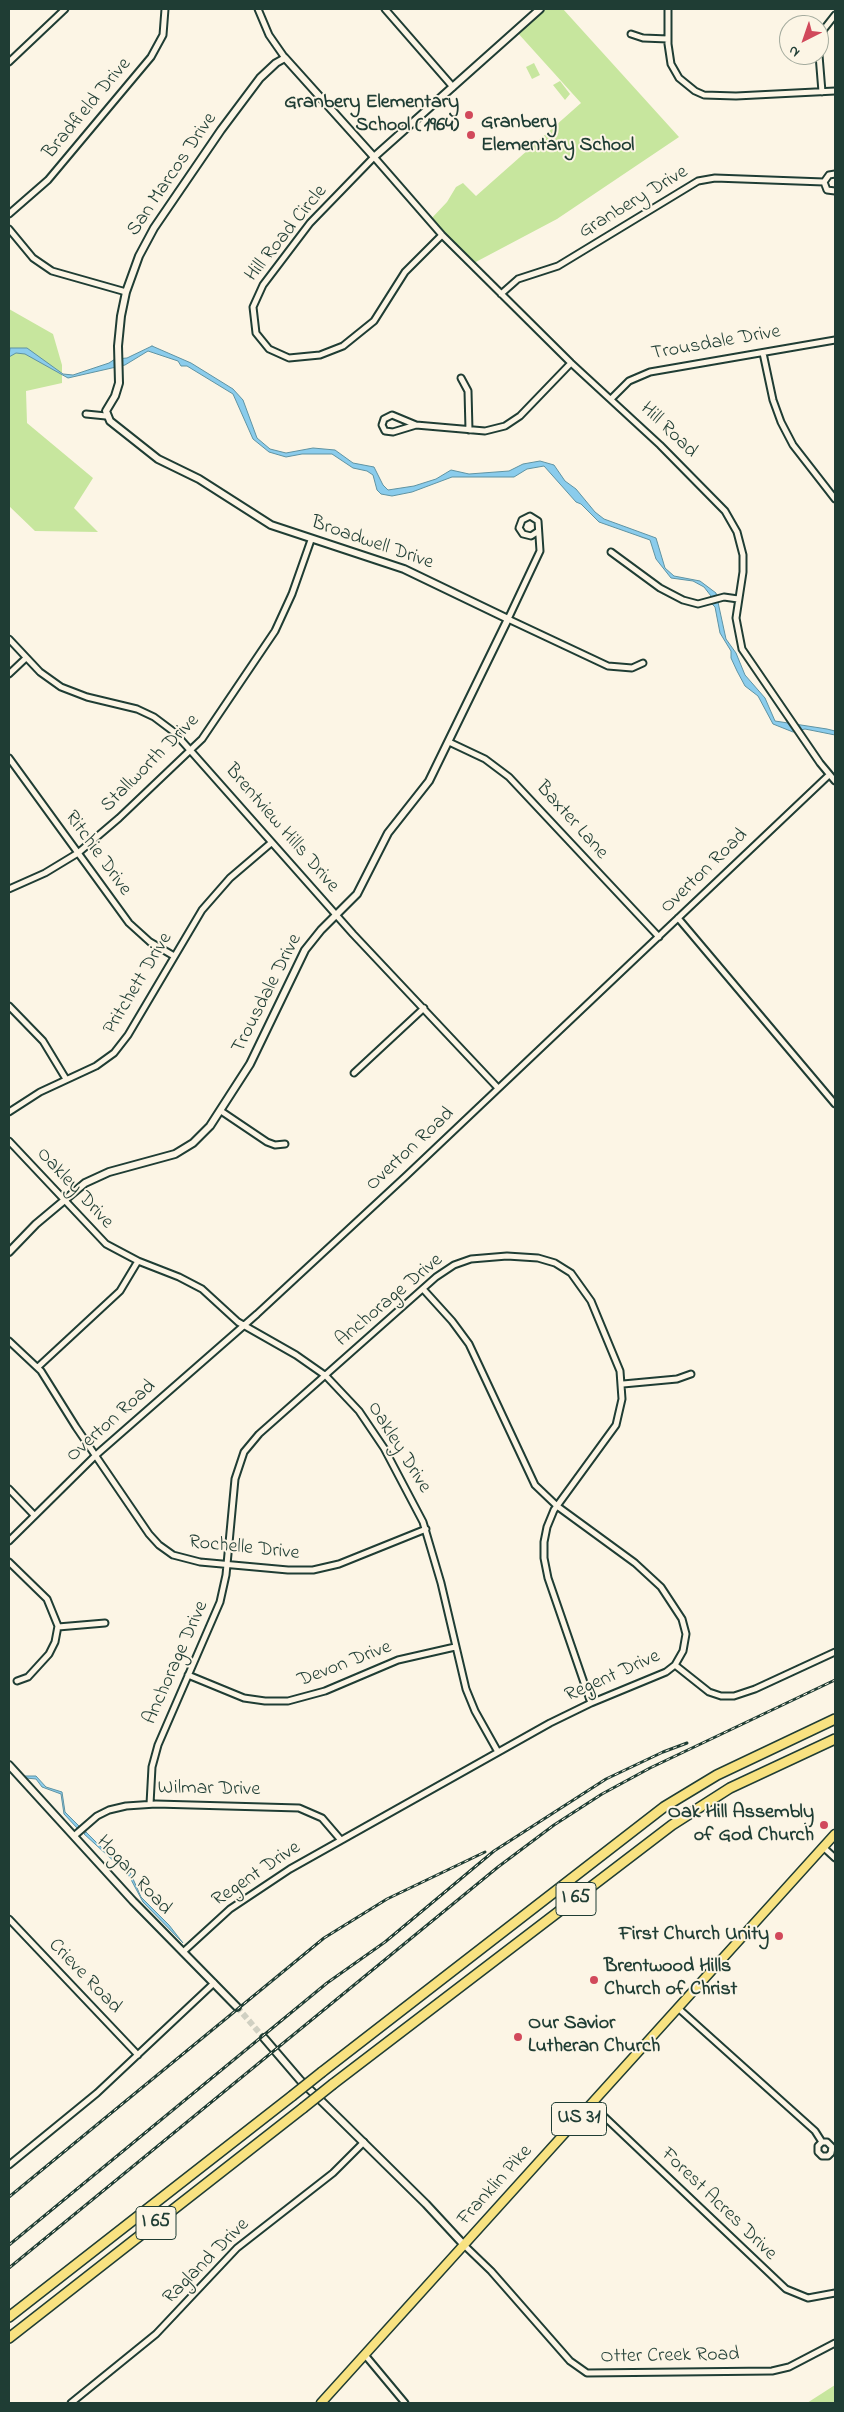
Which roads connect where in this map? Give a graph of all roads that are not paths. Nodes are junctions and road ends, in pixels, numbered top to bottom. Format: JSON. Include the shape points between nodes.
{"nodes":[{"id":1,"x":65,"y":9,"type":"edge"},
{"id":2,"x":166,"y":9,"type":"edge"},
{"id":3,"x":258,"y":9,"type":"edge"},
{"id":4,"x":385,"y":9,"type":"edge"},
{"id":5,"x":540,"y":9,"type":"edge"},
{"id":6,"x":668,"y":9,"type":"edge"},
{"id":7,"x":631,"y":34,"type":"dead end"},
{"id":8,"x":668,"y":39,"type":"junction"},
{"id":9,"x":285,"y":58,"type":"junction"},
{"id":10,"x":9,"y":62,"type":"edge"},
{"id":11,"x":820,"y":65,"type":"edge"},
{"id":12,"x":453,"y":87,"type":"junction"},
{"id":13,"x":835,"y":91,"type":"edge"},
{"id":14,"x":822,"y":92,"type":"junction"},
{"id":15,"x":374,"y":157,"type":"junction"},
{"id":16,"x":835,"y":174,"type":"edge"},
{"id":17,"x":824,"y":182,"type":"junction"},
{"id":18,"x":835,"y":191,"type":"edge"},
{"id":19,"x":9,"y":214,"type":"edge"},
{"id":20,"x":9,"y":229,"type":"edge"},
{"id":21,"x":442,"y":235,"type":"junction"},
{"id":22,"x":126,"y":292,"type":"junction"},
{"id":23,"x":501,"y":294,"type":"junction"},
{"id":24,"x":835,"y":340,"type":"edge"},
{"id":25,"x":763,"y":352,"type":"junction"},
{"id":26,"x":571,"y":362,"type":"junction"},
{"id":27,"x":461,"y":378,"type":"dead end"},
{"id":28,"x":611,"y":398,"type":"junction"},
{"id":29,"x":86,"y":414,"type":"dead end"},
{"id":30,"x":106,"y":415,"type":"junction"},
{"id":31,"x":416,"y":425,"type":"junction"},
{"id":32,"x":469,"y":430,"type":"junction"},
{"id":33,"x":835,"y":499,"type":"edge"},
{"id":34,"x":537,"y":532,"type":"dead end"},
{"id":35,"x":311,"y":540,"type":"junction"},
{"id":36,"x":611,"y":552,"type":"dead end"},
{"id":37,"x":738,"y":599,"type":"junction"},
{"id":38,"x":508,"y":619,"type":"junction"},
{"id":39,"x":9,"y":639,"type":"edge"},
{"id":40,"x":26,"y":658,"type":"junction"},
{"id":41,"x":643,"y":663,"type":"dead end"},
{"id":42,"x":9,"y":674,"type":"edge"},
{"id":43,"x":449,"y":742,"type":"junction"},
{"id":44,"x":191,"y":750,"type":"junction"},
{"id":45,"x":9,"y":758,"type":"edge"},
{"id":46,"x":829,"y":775,"type":"junction"},
{"id":47,"x":835,"y":781,"type":"edge"},
{"id":48,"x":272,"y":842,"type":"junction"},
{"id":49,"x":78,"y":853,"type":"junction"},
{"id":50,"x":9,"y":889,"type":"edge"},
{"id":51,"x":337,"y":916,"type":"junction"},
{"id":52,"x":678,"y":918,"type":"junction"},
{"id":53,"x":658,"y":937,"type":"junction"},
{"id":54,"x":174,"y":956,"type":"junction"},
{"id":55,"x":9,"y":1006,"type":"edge"},
{"id":56,"x":424,"y":1008,"type":"junction"},
{"id":57,"x":354,"y":1073,"type":"dead end"},
{"id":58,"x":66,"y":1079,"type":"junction"},
{"id":59,"x":498,"y":1088,"type":"junction"},
{"id":60,"x":835,"y":1104,"type":"edge"},
{"id":61,"x":221,"y":1111,"type":"junction"},
{"id":62,"x":9,"y":1112,"type":"edge"},
{"id":63,"x":9,"y":1140,"type":"edge"},
{"id":64,"x":285,"y":1144,"type":"dead end"},
{"id":65,"x":63,"y":1200,"type":"junction"},
{"id":66,"x":9,"y":1252,"type":"edge"},
{"id":67,"x":138,"y":1261,"type":"junction"},
{"id":68,"x":423,"y":1289,"type":"junction"},
{"id":69,"x":244,"y":1325,"type":"junction"},
{"id":70,"x":9,"y":1341,"type":"edge"},
{"id":71,"x":38,"y":1367,"type":"junction"},
{"id":72,"x":691,"y":1374,"type":"dead end"},
{"id":73,"x":326,"y":1376,"type":"junction"},
{"id":74,"x":623,"y":1384,"type":"junction"},
{"id":75,"x":96,"y":1455,"type":"junction"},
{"id":76,"x":9,"y":1489,"type":"edge"},
{"id":77,"x":557,"y":1506,"type":"junction"},
{"id":78,"x":34,"y":1515,"type":"junction"},
{"id":79,"x":426,"y":1529,"type":"junction"},
{"id":80,"x":9,"y":1541,"type":"edge"},
{"id":81,"x":9,"y":1562,"type":"edge"},
{"id":82,"x":227,"y":1565,"type":"junction"},
{"id":83,"x":105,"y":1623,"type":"dead end"},
{"id":84,"x":58,"y":1627,"type":"junction"},
{"id":85,"x":455,"y":1647,"type":"junction"},
{"id":86,"x":835,"y":1652,"type":"edge"},
{"id":87,"x":675,"y":1665,"type":"junction"},
{"id":88,"x":188,"y":1676,"type":"junction"},
{"id":89,"x":17,"y":1681,"type":"dead end"},
{"id":90,"x":591,"y":1703,"type":"junction"},
{"id":91,"x":835,"y":1719,"type":"edge"},
{"id":92,"x":835,"y":1739,"type":"edge"},
{"id":93,"x":498,"y":1752,"type":"junction"},
{"id":94,"x":9,"y":1765,"type":"edge"},
{"id":95,"x":150,"y":1804,"type":"junction"},
{"id":96,"x":835,"y":1834,"type":"edge"},
{"id":97,"x":74,"y":1836,"type":"junction"},
{"id":98,"x":340,"y":1839,"type":"junction"},
{"id":99,"x":823,"y":1847,"type":"junction"},
{"id":100,"x":835,"y":1858,"type":"edge"},
{"id":101,"x":9,"y":1919,"type":"edge"},
{"id":102,"x":183,"y":1952,"type":"junction"},
{"id":103,"x":214,"y":1983,"type":"junction"},
{"id":104,"x":237,"y":2007,"type":"tunnel mouth"},
{"id":105,"x":678,"y":2008,"type":"junction"},
{"id":106,"x":264,"y":2038,"type":"tunnel mouth"},
{"id":107,"x":138,"y":2055,"type":"junction"},
{"id":108,"x":592,"y":2106,"type":"junction"},
{"id":109,"x":364,"y":2142,"type":"junction"},
{"id":110,"x":822,"y":2142,"type":"dead end"},
{"id":111,"x":9,"y":2166,"type":"edge"},
{"id":112,"x":464,"y":2245,"type":"junction"},
{"id":113,"x":835,"y":2292,"type":"edge"},
{"id":114,"x":9,"y":2317,"type":"edge"},
{"id":115,"x":9,"y":2338,"type":"edge"},
{"id":116,"x":835,"y":2343,"type":"edge"},
{"id":117,"x":365,"y":2355,"type":"junction"},
{"id":118,"x":71,"y":2403,"type":"edge"},
{"id":119,"x":321,"y":2403,"type":"edge"},
{"id":120,"x":405,"y":2403,"type":"edge"}],
"edges":[{"from":1,"to":10,"type":"street"},
{"from":2,"to":19,"type":"street","name":"Bradfield Drive","via":[[164,31],[154,52],[48,180]]},
{"from":3,"to":9,"type":"street","name":"Hill Road","via":[[269,35]]},
{"from":4,"to":12,"type":"street"},
{"from":5,"to":12,"type":"street"},
{"from":6,"to":8,"type":"street"},
{"from":7,"to":8,"type":"street"},
{"from":8,"to":14,"type":"street","via":[[668,55],[676,74],[686,86],[698,93],[745,96]]},
{"from":9,"to":15,"type":"street","name":"Hill Road"},
{"from":9,"to":22,"type":"street","name":"San Marcos Drive","via":[[260,78],[179,190],[147,241]]},
{"from":11,"to":14,"type":"street"},
{"from":12,"to":15,"type":"street"},
{"from":13,"to":14,"type":"street"},
{"from":15,"to":21,"type":"street","name":"Hill Road"},
{"from":15,"to":21,"type":"street","name":"Hill Road Circle","via":[[310,223],[258,293],[253,321],[256,333],[265,345],[280,355],[295,358],[326,353],[348,342],[374,321],[405,272]]},
{"from":16,"to":17,"type":"street","via":[[829,175]]},
{"from":17,"to":18,"type":"street","via":[[828,190]]},
{"from":17,"to":23,"type":"street","name":"Granbery Drive","via":[[715,178],[698,181],[558,266],[518,279]]},
{"from":20,"to":22,"type":"street","via":[[33,258],[52,271]]},
{"from":21,"to":23,"type":"street","name":"Hill Road"},
{"from":22,"to":30,"type":"street","name":"San Marcos Drive","via":[[120,327],[118,390]]},
{"from":23,"to":26,"type":"street","name":"Hill Road"},
{"from":24,"to":25,"type":"street","name":"Trousdale Drive"},
{"from":25,"to":28,"type":"street","name":"Trousdale Drive","via":[[645,373],[629,381]]},
{"from":25,"to":33,"type":"street","via":[[772,400],[785,431]]},
{"from":26,"to":28,"type":"street","name":"Hill Road"},
{"from":26,"to":32,"type":"street","via":[[511,423],[492,430]]},
{"from":27,"to":32,"type":"street","via":[[468,389]]},
{"from":28,"to":37,"type":"street","name":"Hill Road","via":[[709,494],[730,519],[743,555]]},
{"from":29,"to":30,"type":"street"},
{"from":30,"to":35,"type":"street","name":"Broadwell Drive","via":[[158,459],[200,479],[265,522]]},
{"from":31,"to":31,"type":"street","via":[[392,416],[384,418],[382,425],[385,431],[393,432]]},
{"from":31,"to":32,"type":"street"},
{"from":34,"to":38,"type":"street","via":[[540,555]]},
{"from":35,"to":38,"type":"street","name":"Broadwell Drive","via":[[404,569]]},
{"from":35,"to":44,"type":"street","name":"Stallworth Drive","via":[[275,631],[215,722]]},
{"from":36,"to":37,"type":"street","via":[[674,596],[695,603],[727,596]]},
{"from":37,"to":46,"type":"street","name":"Hill Road","via":[[736,623],[742,649]]},
{"from":38,"to":41,"type":"street","name":"Broadwell Drive","via":[[608,666],[632,668]]},
{"from":38,"to":43,"type":"street","name":"Trousdale Drive"},
{"from":39,"to":40,"type":"street","name":"Brentview Hills Drive"},
{"from":40,"to":42,"type":"street"},
{"from":40,"to":44,"type":"street","name":"Brentview Hills Drive","via":[[46,677],[68,690],[154,717]]},
{"from":43,"to":51,"type":"street","name":"Trousdale Drive","via":[[426,787],[386,836],[360,891]]},
{"from":43,"to":53,"type":"street","name":"Baxter Lane","via":[[485,759],[509,777]]},
{"from":44,"to":48,"type":"street","name":"Brentview Hills Drive"},
{"from":44,"to":49,"type":"street","name":"Stallworth Drive"},
{"from":45,"to":49,"type":"street","name":"Ritchie Drive"},
{"from":46,"to":47,"type":"street","name":"Hill Road"},
{"from":46,"to":52,"type":"street","name":"Overton Road"},
{"from":48,"to":51,"type":"street","name":"Brentview Hills Drive"},
{"from":48,"to":54,"type":"street","name":"Pritchett Drive","via":[[218,891],[198,915]]},
{"from":49,"to":50,"type":"street","name":"Stallworth Drive","via":[[50,871]]},
{"from":49,"to":54,"type":"street","name":"Ritchie Drive","via":[[135,929]]},
{"from":51,"to":56,"type":"street","name":"Brentview Hills Drive"},
{"from":51,"to":61,"type":"street","name":"Trousdale Drive","via":[[317,934],[302,955],[255,1054]]},
{"from":52,"to":53,"type":"street","name":"Overton Road"},
{"from":52,"to":60,"type":"street"},
{"from":53,"to":59,"type":"street","name":"Overton Road"},
{"from":54,"to":58,"type":"street","name":"Pritchett Drive","via":[[118,1049],[101,1063]]},
{"from":55,"to":58,"type":"street","via":[[47,1046]]},
{"from":56,"to":57,"type":"street"},
{"from":56,"to":59,"type":"street","name":"Brentview Hills Drive"},
{"from":58,"to":62,"type":"street","name":"Pritchett Drive"},
{"from":59,"to":69,"type":"street","name":"Overton Road"},
{"from":61,"to":64,"type":"street","via":[[266,1142]]},
{"from":61,"to":65,"type":"street","name":"Trousdale Drive","via":[[202,1135],[182,1151],[98,1176]]},
{"from":63,"to":65,"type":"street","name":"Oakley Drive"},
{"from":65,"to":66,"type":"street","name":"Trousdale Drive"},
{"from":65,"to":67,"type":"street","name":"Oakley Drive","via":[[106,1244]]},
{"from":67,"to":69,"type":"street","name":"Oakley Drive","via":[[202,1289]]},
{"from":67,"to":71,"type":"street","via":[[120,1291]]},
{"from":68,"to":73,"type":"street","name":"Anchorage Drive"},
{"from":68,"to":74,"type":"street","name":"Anchorage Drive","via":[[450,1267],[471,1259],[522,1256],[555,1263],[573,1274],[585,1291],[617,1361]]},
{"from":68,"to":77,"type":"street","name":"Regent Drive","via":[[466,1340],[529,1475],[540,1491]]},
{"from":69,"to":73,"type":"street","name":"Oakley Drive"},
{"from":69,"to":75,"type":"street","name":"Overton Road"},
{"from":70,"to":71,"type":"street","name":"Rochelle Drive"},
{"from":71,"to":75,"type":"street","name":"Rochelle Drive"},
{"from":72,"to":74,"type":"street","via":[[677,1379]]},
{"from":73,"to":79,"type":"street","name":"Oakley Drive","via":[[356,1406],[371,1427]]},
{"from":73,"to":82,"type":"street","name":"Anchorage Drive","via":[[254,1439],[242,1456],[235,1479]]},
{"from":74,"to":77,"type":"street","name":"Anchorage Drive","via":[[621,1407],[614,1428]]},
{"from":75,"to":78,"type":"street","name":"Overton Road"},
{"from":75,"to":82,"type":"street","name":"Rochelle Drive","via":[[161,1547],[188,1560]]},
{"from":76,"to":78,"type":"street"},
{"from":77,"to":87,"type":"street","name":"Regent Drive","via":[[641,1568],[673,1602],[686,1634],[683,1650]]},
{"from":77,"to":90,"type":"street","name":"Anchorage Drive","via":[[546,1531],[544,1558]]},
{"from":78,"to":80,"type":"street","name":"Overton Road"},
{"from":79,"to":82,"type":"street","name":"Rochelle Drive","via":[[338,1564],[313,1570]]},
{"from":79,"to":85,"type":"street","name":"Oakley Drive"},
{"from":81,"to":84,"type":"street","via":[[47,1599]]},
{"from":82,"to":88,"type":"street","name":"Anchorage Drive","via":[[218,1610]]},
{"from":83,"to":84,"type":"street"},
{"from":84,"to":89,"type":"street","via":[[56,1642],[49,1654],[30,1675]]},
{"from":85,"to":88,"type":"street","name":"Devon Drive","via":[[398,1660],[292,1700],[244,1698]]},
{"from":85,"to":93,"type":"street","name":"Oakley Drive","via":[[472,1704]]},
{"from":86,"to":87,"type":"street","via":[[734,1696],[709,1692]]},
{"from":87,"to":90,"type":"street","name":"Regent Drive","via":[[655,1678]]},
{"from":88,"to":95,"type":"street","name":"Anchorage Drive","via":[[156,1750]]},
{"from":90,"to":93,"type":"street","name":"Regent Drive"},
{"from":91,"to":114,"type":"highway","number":"I 65","bridge":true,"via":[[717,1775],[664,1807]]},
{"from":92,"to":115,"type":"highway","number":"I 65","bridge":true,"via":[[730,1788],[672,1825],[332,2084]]},
{"from":93,"to":98,"type":"street","name":"Regent Drive"},
{"from":94,"to":97,"type":"street","name":"Hogan Road"},
{"from":95,"to":97,"type":"street","name":"Wilmar Drive","via":[[106,1811]]},
{"from":95,"to":98,"type":"street","name":"Wilmar Drive","via":[[296,1807],[322,1818]]},
{"from":96,"to":99,"type":"main road","name":"Franklin Pike","number":"US 31"},
{"from":97,"to":102,"type":"street","name":"Hogan Road"},
{"from":98,"to":102,"type":"street","name":"Regent Drive","via":[[242,1900]]},
{"from":99,"to":100,"type":"street"},
{"from":99,"to":105,"type":"main road","name":"Franklin Pike","number":"US 31"},
{"from":101,"to":107,"type":"street","name":"Crieve Road"},
{"from":102,"to":103,"type":"street","name":"Hogan Road"},
{"from":103,"to":104,"type":"street","name":"Hogan Road"},
{"from":103,"to":107,"type":"street"},
{"from":105,"to":108,"type":"main road","name":"Franklin Pike","number":"US 31"},
{"from":105,"to":110,"type":"street","via":[[815,2131]]},
{"from":106,"to":109,"type":"street","via":[[300,2080]]},
{"from":107,"to":111,"type":"street"},
{"from":108,"to":112,"type":"main road","name":"Franklin Pike","number":"US 31"},
{"from":108,"to":113,"type":"street","name":"Forest Acres Drive","via":[[786,2289],[808,2298]]},
{"from":109,"to":112,"type":"street"},
{"from":109,"to":118,"type":"street","name":"Ragland Drive","via":[[333,2173],[237,2248],[156,2334]]},
{"from":112,"to":116,"type":"street","name":"Otter Creek Road","via":[[565,2356],[587,2373],[772,2371],[789,2367]]},
{"from":112,"to":117,"type":"main road","name":"Franklin Pike","number":"US 31"},
{"from":117,"to":119,"type":"main road","name":"Franklin Pike","number":"US 31"},
{"from":117,"to":120,"type":"street"}]}
